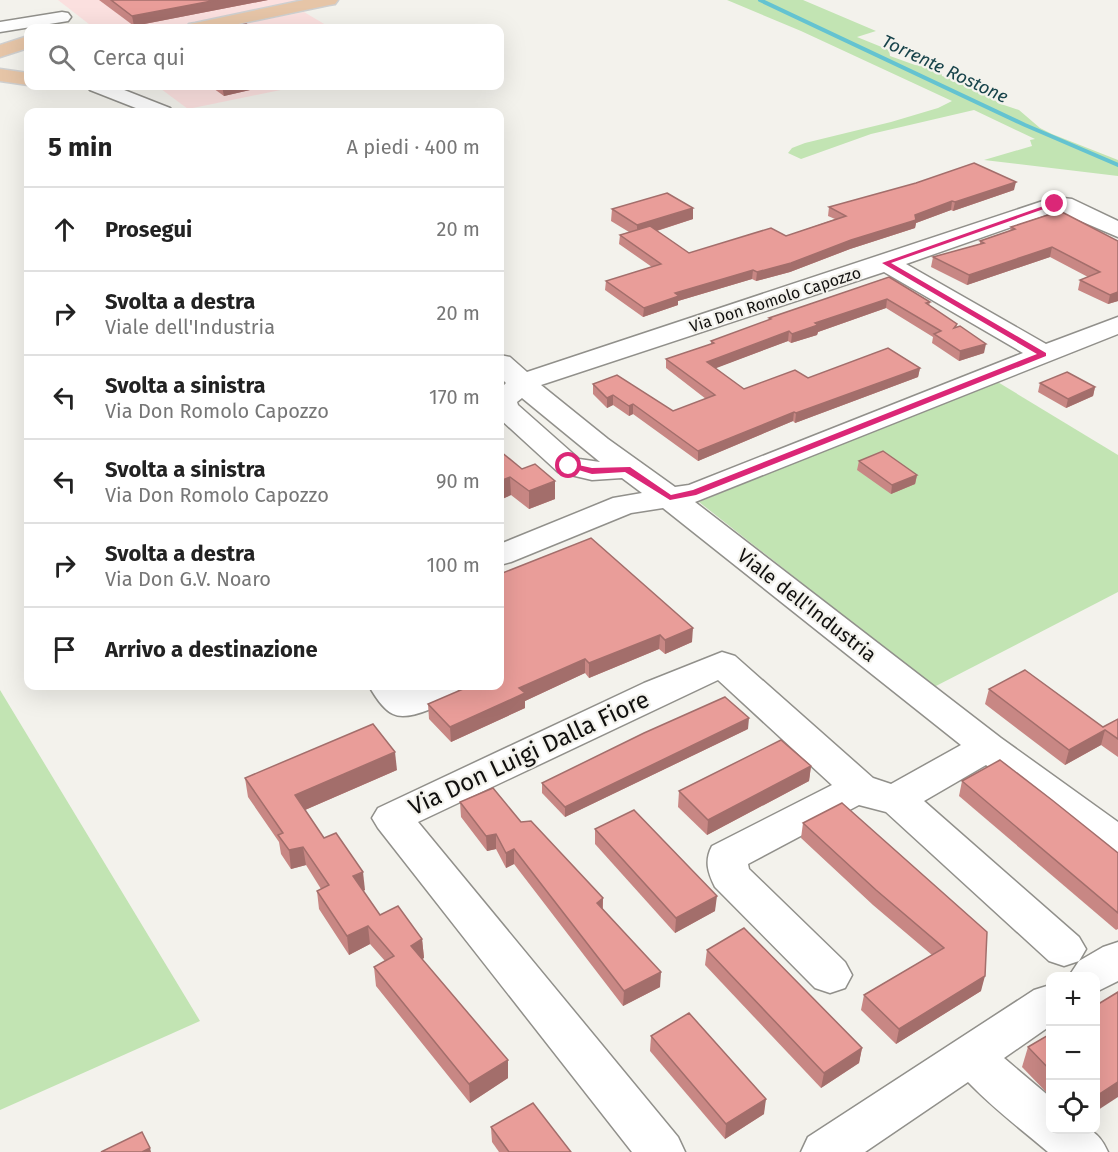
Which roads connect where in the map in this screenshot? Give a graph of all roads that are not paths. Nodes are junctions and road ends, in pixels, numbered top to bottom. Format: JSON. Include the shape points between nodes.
{"nodes":[{"id":1,"x":40,"y":0,"type":"edge"},
{"id":2,"x":329,"y":0,"type":"edge"},
{"id":3,"x":61,"y":24,"type":"edge"},
{"id":4,"x":214,"y":24,"type":"edge"},
{"id":5,"x":24,"y":26,"type":"edge"},
{"id":6,"x":0,"y":27,"type":"edge"},
{"id":7,"x":24,"y":42,"type":"edge"},
{"id":8,"x":4,"y":49,"type":"edge"},
{"id":9,"x":108,"y":90,"type":"edge"},
{"id":10,"x":161,"y":108,"type":"edge"},
{"id":11,"x":1118,"y":230,"type":"edge"},
{"id":12,"x":886,"y":263,"type":"junction"},
{"id":13,"x":1118,"y":325,"type":"edge"},
{"id":14,"x":1044,"y":354,"type":"junction"},
{"id":15,"x":512,"y":373,"type":"edge"},
{"id":16,"x":670,"y":498,"type":"junction"},
{"id":17,"x":504,"y":553,"type":"edge"},
{"id":18,"x":391,"y":690,"type":"edge"},
{"id":19,"x":439,"y":690,"type":"edge"},
{"id":20,"x":988,"y":747,"type":"junction"},
{"id":21,"x":878,"y":794,"type":"junction"},
{"id":22,"x":1118,"y":843,"type":"edge"},
{"id":23,"x":1118,"y":959,"type":"edge"},
{"id":24,"x":1078,"y":963,"type":"edge"},
{"id":25,"x":830,"y":975,"type":"dead end"},
{"id":26,"x":1046,"y":1006,"type":"edge"},
{"id":27,"x":971,"y":1055,"type":"junction"},
{"id":28,"x":1067,"y":1141,"type":"edge"},
{"id":29,"x":661,"y":1152,"type":"edge"},
{"id":30,"x":825,"y":1152,"type":"edge"}],
"edges":[{"from":1,"to":3,"type":"street"},
{"from":2,"to":4,"type":"main road"},
{"from":5,"to":6,"type":"street"},
{"from":7,"to":8,"type":"main road"},
{"from":9,"to":10,"type":"street"},
{"from":11,"to":12,"type":"street","via":[[1064,204],[1055,204]]},
{"from":12,"to":14,"type":"street","name":"Via Don Romolo Capozzo"},
{"from":12,"to":15,"type":"street","name":"Via Don Romolo Capozzo"},
{"from":13,"to":14,"type":"street"},
{"from":14,"to":16,"type":"street","via":[[696,492]]},
{"from":15,"to":16,"type":"street","name":"Viale dell'Industria","via":[[552,410]]},
{"from":16,"to":17,"type":"street","via":[[624,505]]},
{"from":16,"to":20,"type":"street","name":"Viale dell'Industria"},
{"from":18,"to":19,"type":"street","via":[[404,705]]},
{"from":20,"to":21,"type":"street"},
{"from":20,"to":22,"type":"street","name":"Viale dell'Industria"},
{"from":21,"to":24,"type":"street","name":"Via Don Luigi Dalla Fiore"},
{"from":21,"to":25,"type":"street","via":[[726,857],[730,876]]},
{"from":21,"to":29,"type":"street","name":"Via Don Luigi Dalla Fiore","via":[[722,664],[392,818]]},
{"from":23,"to":24,"type":"street"},
{"from":26,"to":27,"type":"street"},
{"from":27,"to":28,"type":"street"},
{"from":27,"to":30,"type":"street"}]}
